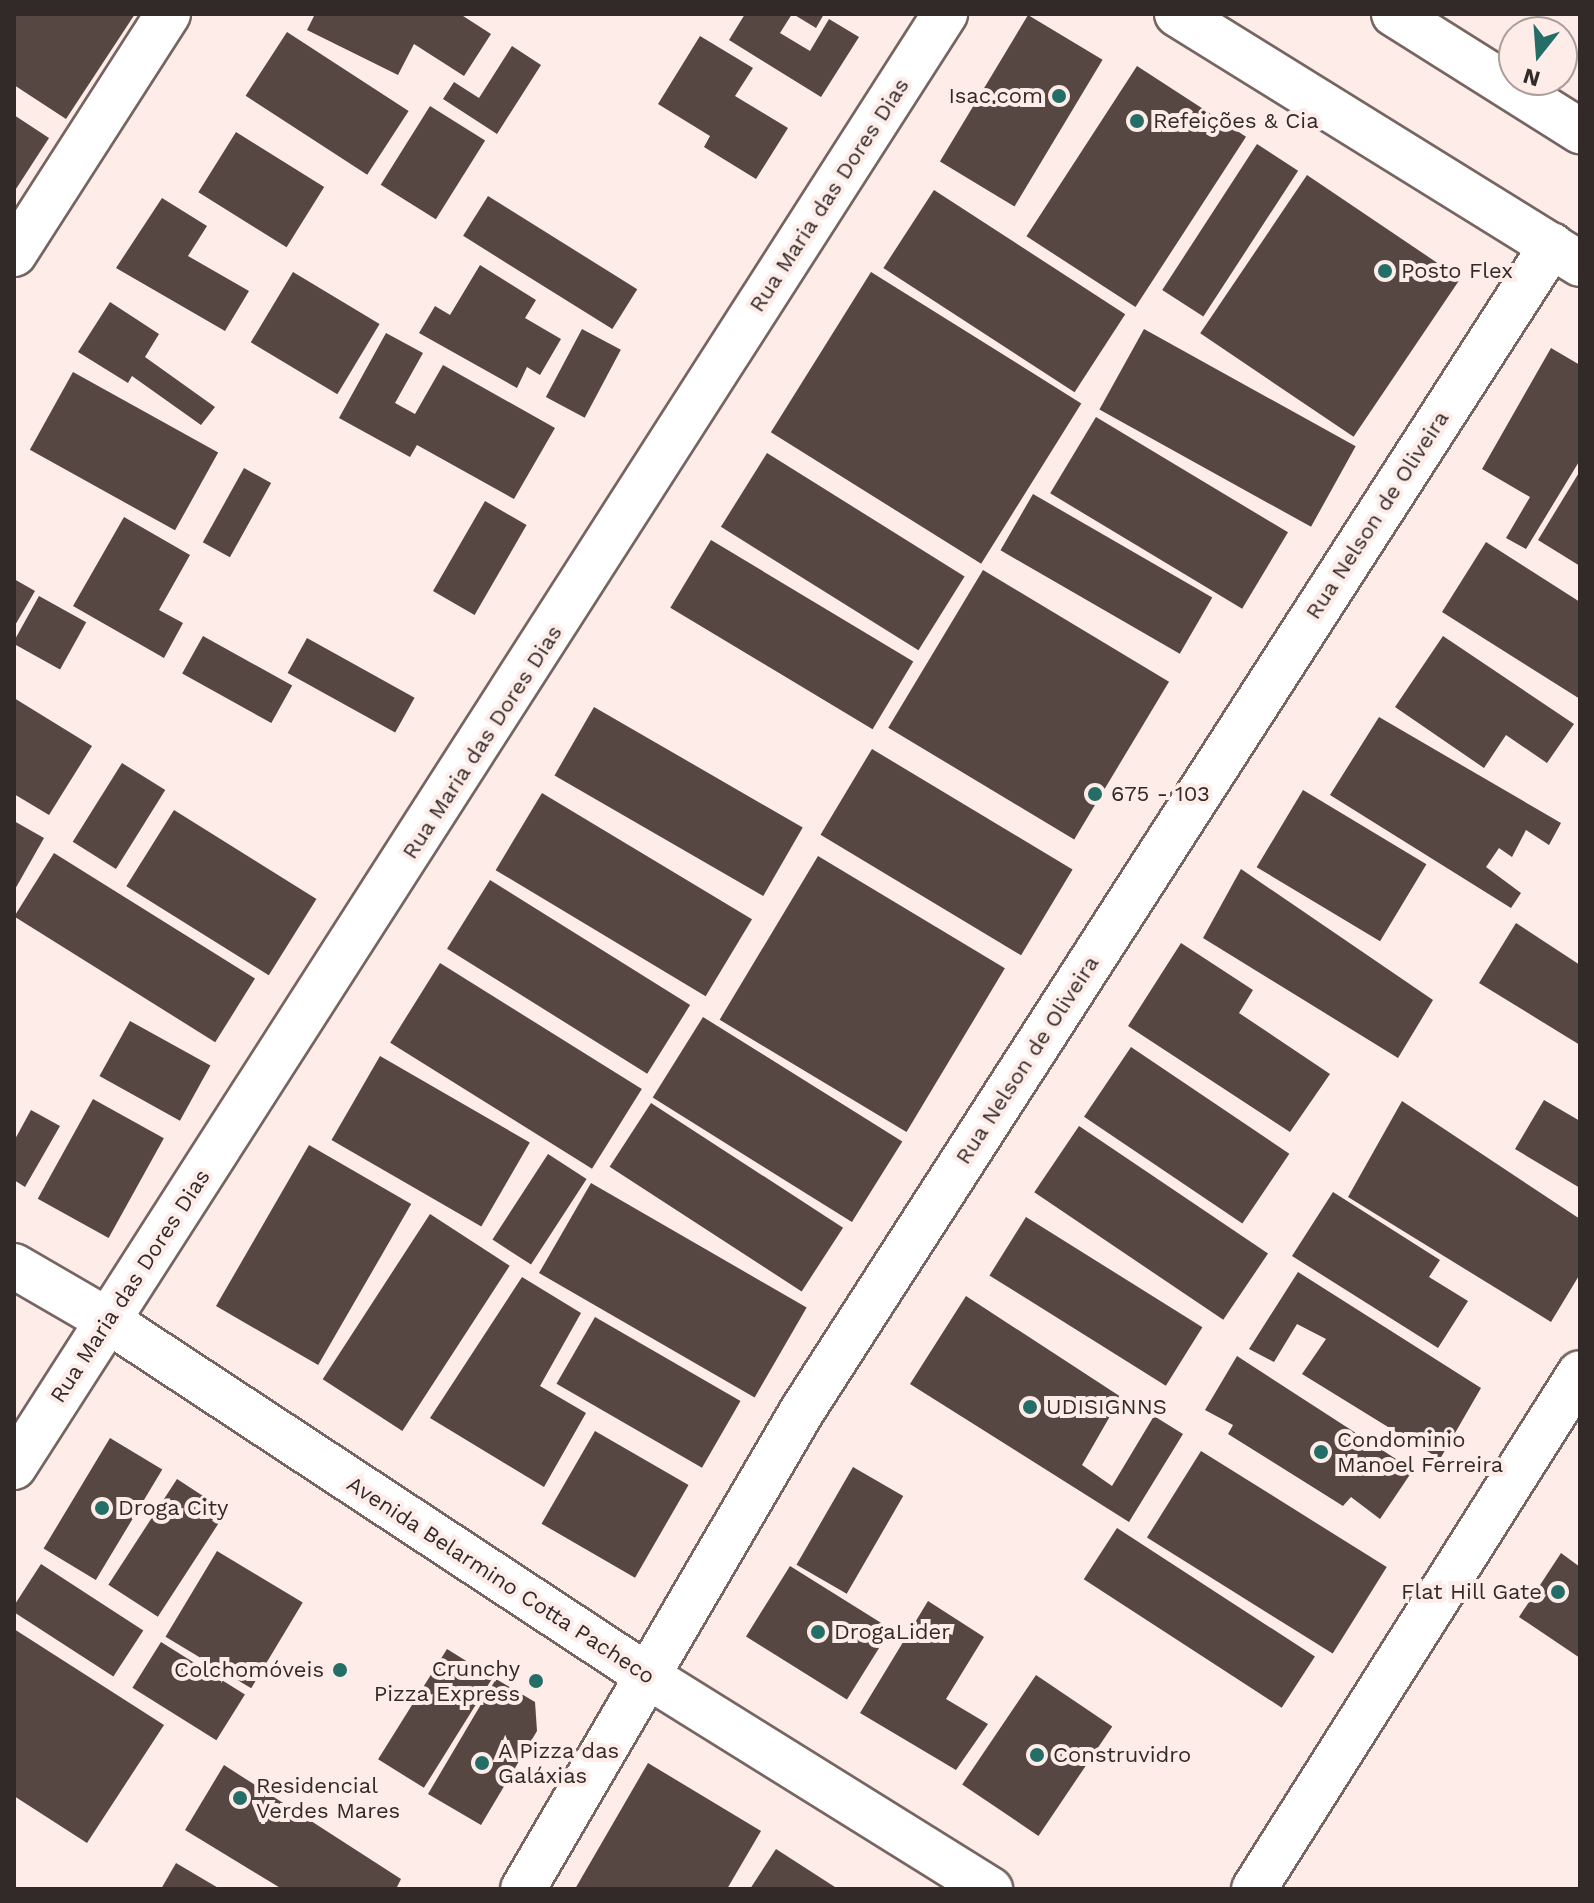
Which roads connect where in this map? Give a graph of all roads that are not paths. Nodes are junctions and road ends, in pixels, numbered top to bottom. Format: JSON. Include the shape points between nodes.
{"nodes":[{"id":1,"x":168,"y":14,"type":"edge"},
{"id":2,"x":945,"y":14,"type":"edge"},
{"id":3,"x":1177,"y":14,"type":"edge"},
{"id":4,"x":1394,"y":14,"type":"edge"},
{"id":5,"x":1580,"y":131,"type":"edge"},
{"id":6,"x":14,"y":254,"type":"edge"},
{"id":7,"x":1566,"y":255,"type":"edge"},
{"id":8,"x":14,"y":1266,"type":"edge"},
{"id":9,"x":107,"y":1320,"type":"junction"},
{"id":10,"x":1580,"y":1373,"type":"edge"},
{"id":11,"x":14,"y":1467,"type":"edge"},
{"id":12,"x":649,"y":1677,"type":"junction"},
{"id":13,"x":523,"y":1889,"type":"edge"},
{"id":14,"x":990,"y":1889,"type":"edge"},
{"id":15,"x":1254,"y":1889,"type":"edge"}],
"edges":[{"from":1,"to":6,"type":"street"},
{"from":2,"to":9,"type":"street","name":"Rua Maria das Dores Dias","via":[[525,676]]},
{"from":3,"to":7,"type":"street"},
{"from":4,"to":5,"type":"street"},
{"from":7,"to":12,"type":"street","name":"Rua Nelson de Oliveira","via":[[802,1411]]},
{"from":8,"to":9,"type":"street","name":"Avenida Belarmino Cotta Pacheco"},
{"from":9,"to":11,"type":"street","name":"Rua Maria das Dores Dias"},
{"from":9,"to":12,"type":"street","name":"Avenida Belarmino Cotta Pacheco"},
{"from":10,"to":15,"type":"street"},
{"from":12,"to":13,"type":"street","name":"Rua Nelson de Oliveira"},
{"from":12,"to":14,"type":"street","name":"Avenida Belarmino Cotta Pacheco"}]}
